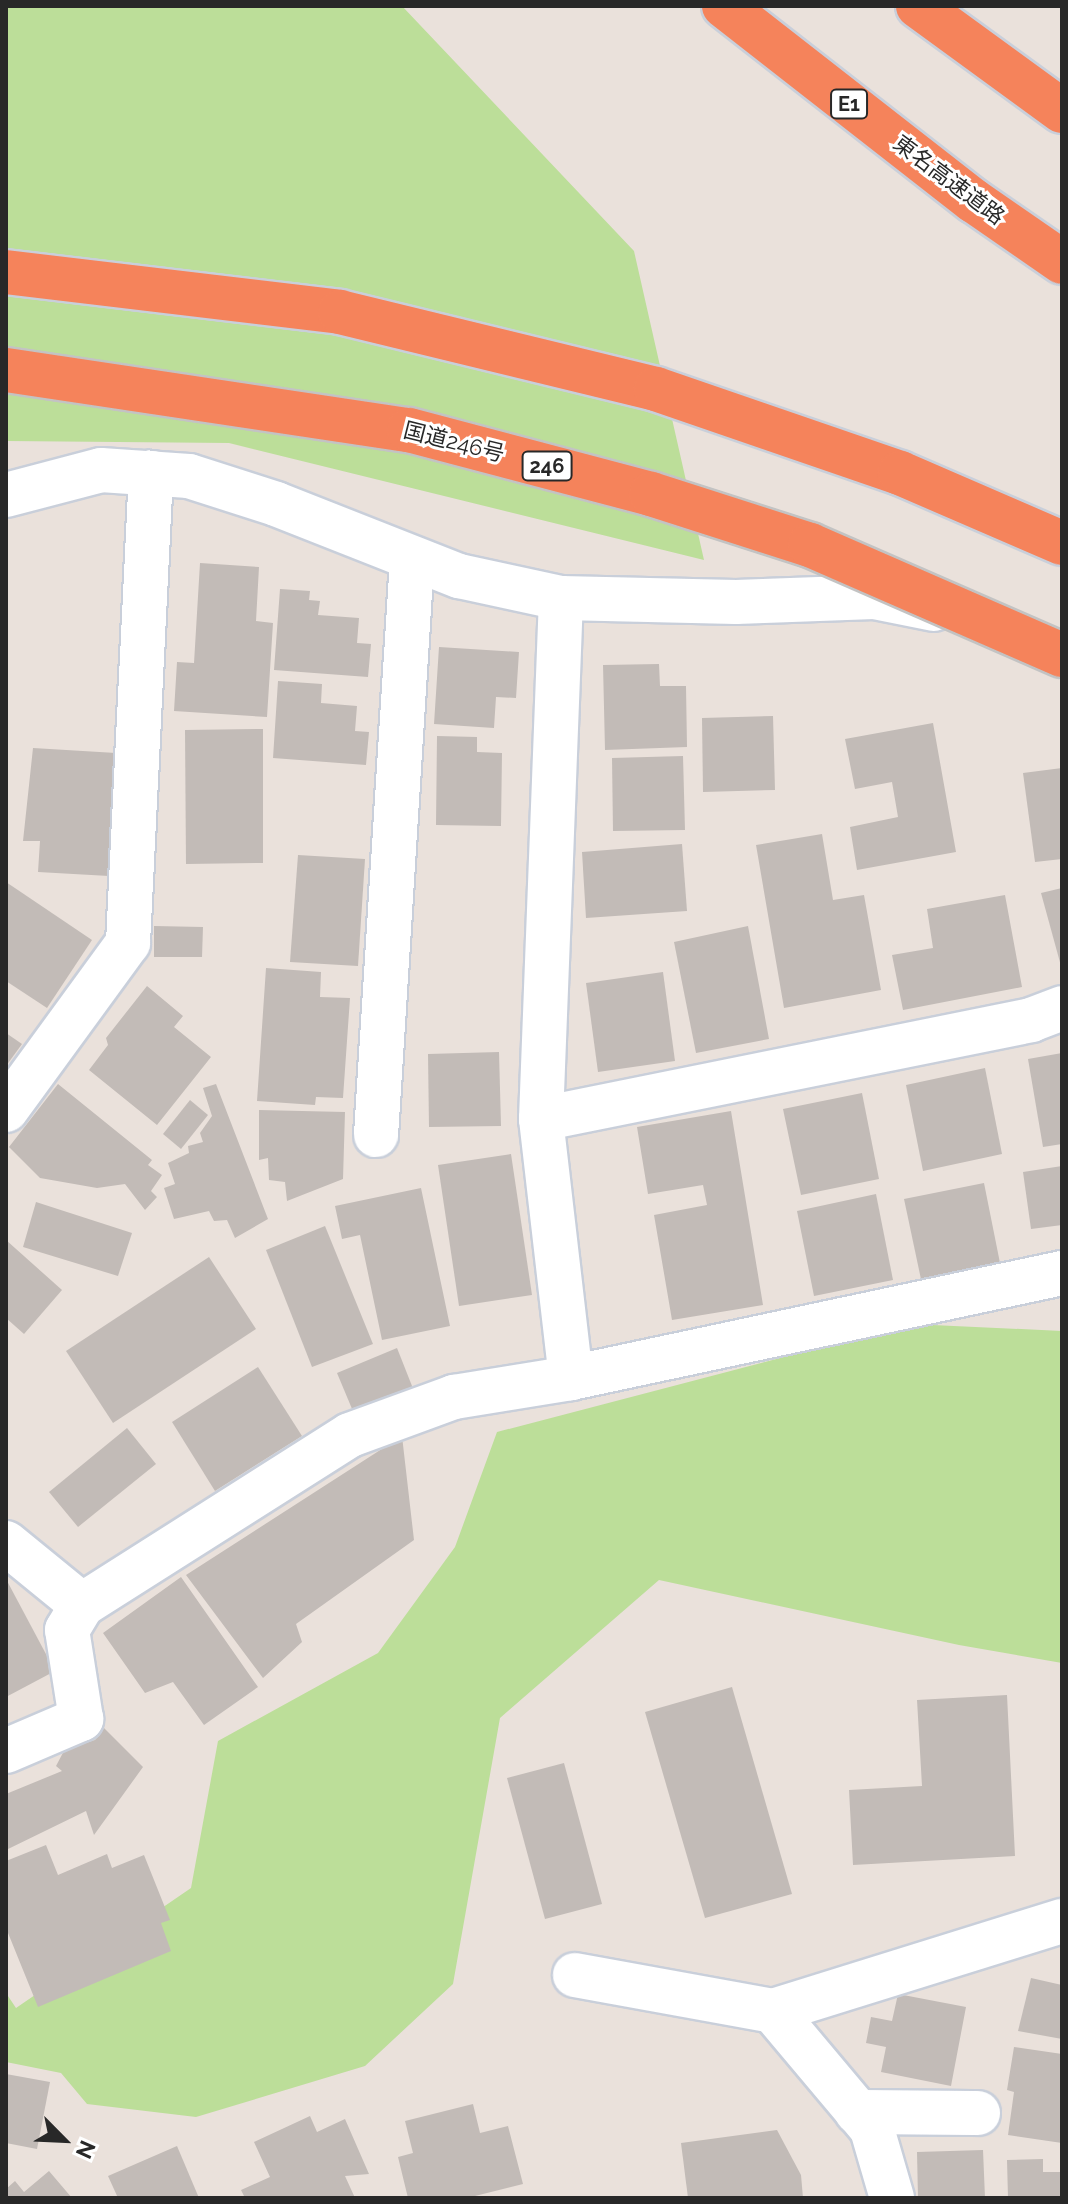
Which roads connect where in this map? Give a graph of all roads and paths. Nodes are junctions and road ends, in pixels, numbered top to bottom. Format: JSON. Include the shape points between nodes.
{"nodes":[{"id":1,"x":724,"y":6,"type":"edge"},
{"id":2,"x":918,"y":6,"type":"edge"},
{"id":3,"x":1062,"y":111,"type":"edge"},
{"id":4,"x":1062,"y":262,"type":"edge"},
{"id":5,"x":6,"y":272,"type":"edge"},
{"id":6,"x":6,"y":370,"type":"edge"},
{"id":7,"x":151,"y":473,"type":"junction"},
{"id":8,"x":6,"y":495,"type":"edge"},
{"id":9,"x":1062,"y":543,"type":"edge"},
{"id":10,"x":412,"y":560,"type":"junction"},
{"id":11,"x":561,"y":598,"type":"junction"},
{"id":12,"x":1062,"y":633,"type":"edge"},
{"id":13,"x":1062,"y":655,"type":"edge"},
{"id":14,"x":1062,"y":1008,"type":"edge"},
{"id":15,"x":6,"y":1110,"type":"edge"},
{"id":16,"x":541,"y":1119,"type":"junction"},
{"id":17,"x":376,"y":1135,"type":"dead end"},
{"id":18,"x":1062,"y":1273,"type":"edge"},
{"id":19,"x":571,"y":1378,"type":"junction"},
{"id":20,"x":6,"y":1543,"type":"edge"},
{"id":21,"x":82,"y":1605,"type":"junction"},
{"id":22,"x":6,"y":1751,"type":"edge"},
{"id":23,"x":1062,"y":1921,"type":"edge"},
{"id":24,"x":575,"y":1975,"type":"dead end"},
{"id":25,"x":773,"y":2011,"type":"junction"},
{"id":26,"x":857,"y":2112,"type":"junction"},
{"id":27,"x":978,"y":2113,"type":"dead end"},
{"id":28,"x":892,"y":2198,"type":"edge"}],
"edges":[{"from":1,"to":4,"type":"highway","name":"東名高速道路","number":"E1","via":[[974,201]]},
{"from":2,"to":3,"type":"highway"},
{"from":5,"to":9,"type":"highway","via":[[340,312],[656,389],[900,473]]},
{"from":6,"to":13,"type":"highway","name":"国道246号","number":"246","bridge":true,"via":[[409,430],[651,494],[810,545]]},
{"from":7,"to":8,"type":"street","via":[[101,470]]},
{"from":7,"to":10,"type":"street","via":[[189,476],[276,504]]},
{"from":7,"to":15,"type":"street","via":[[128,943]]},
{"from":10,"to":11,"type":"street"},
{"from":10,"to":17,"type":"street"},
{"from":11,"to":12,"type":"street","via":[[736,602],[874,597]]},
{"from":11,"to":16,"type":"street"},
{"from":14,"to":16,"type":"street","via":[[1031,1020]]},
{"from":16,"to":19,"type":"street"},
{"from":18,"to":19,"type":"street"},
{"from":19,"to":21,"type":"street","via":[[454,1397],[350,1435]]},
{"from":20,"to":21,"type":"street"},
{"from":21,"to":22,"type":"street","via":[[67,1630],[81,1719]]},
{"from":23,"to":25,"type":"street"},
{"from":24,"to":25,"type":"street"},
{"from":25,"to":26,"type":"street"},
{"from":26,"to":27,"type":"street"},
{"from":26,"to":28,"type":"street","via":[[872,2129]]}]}
